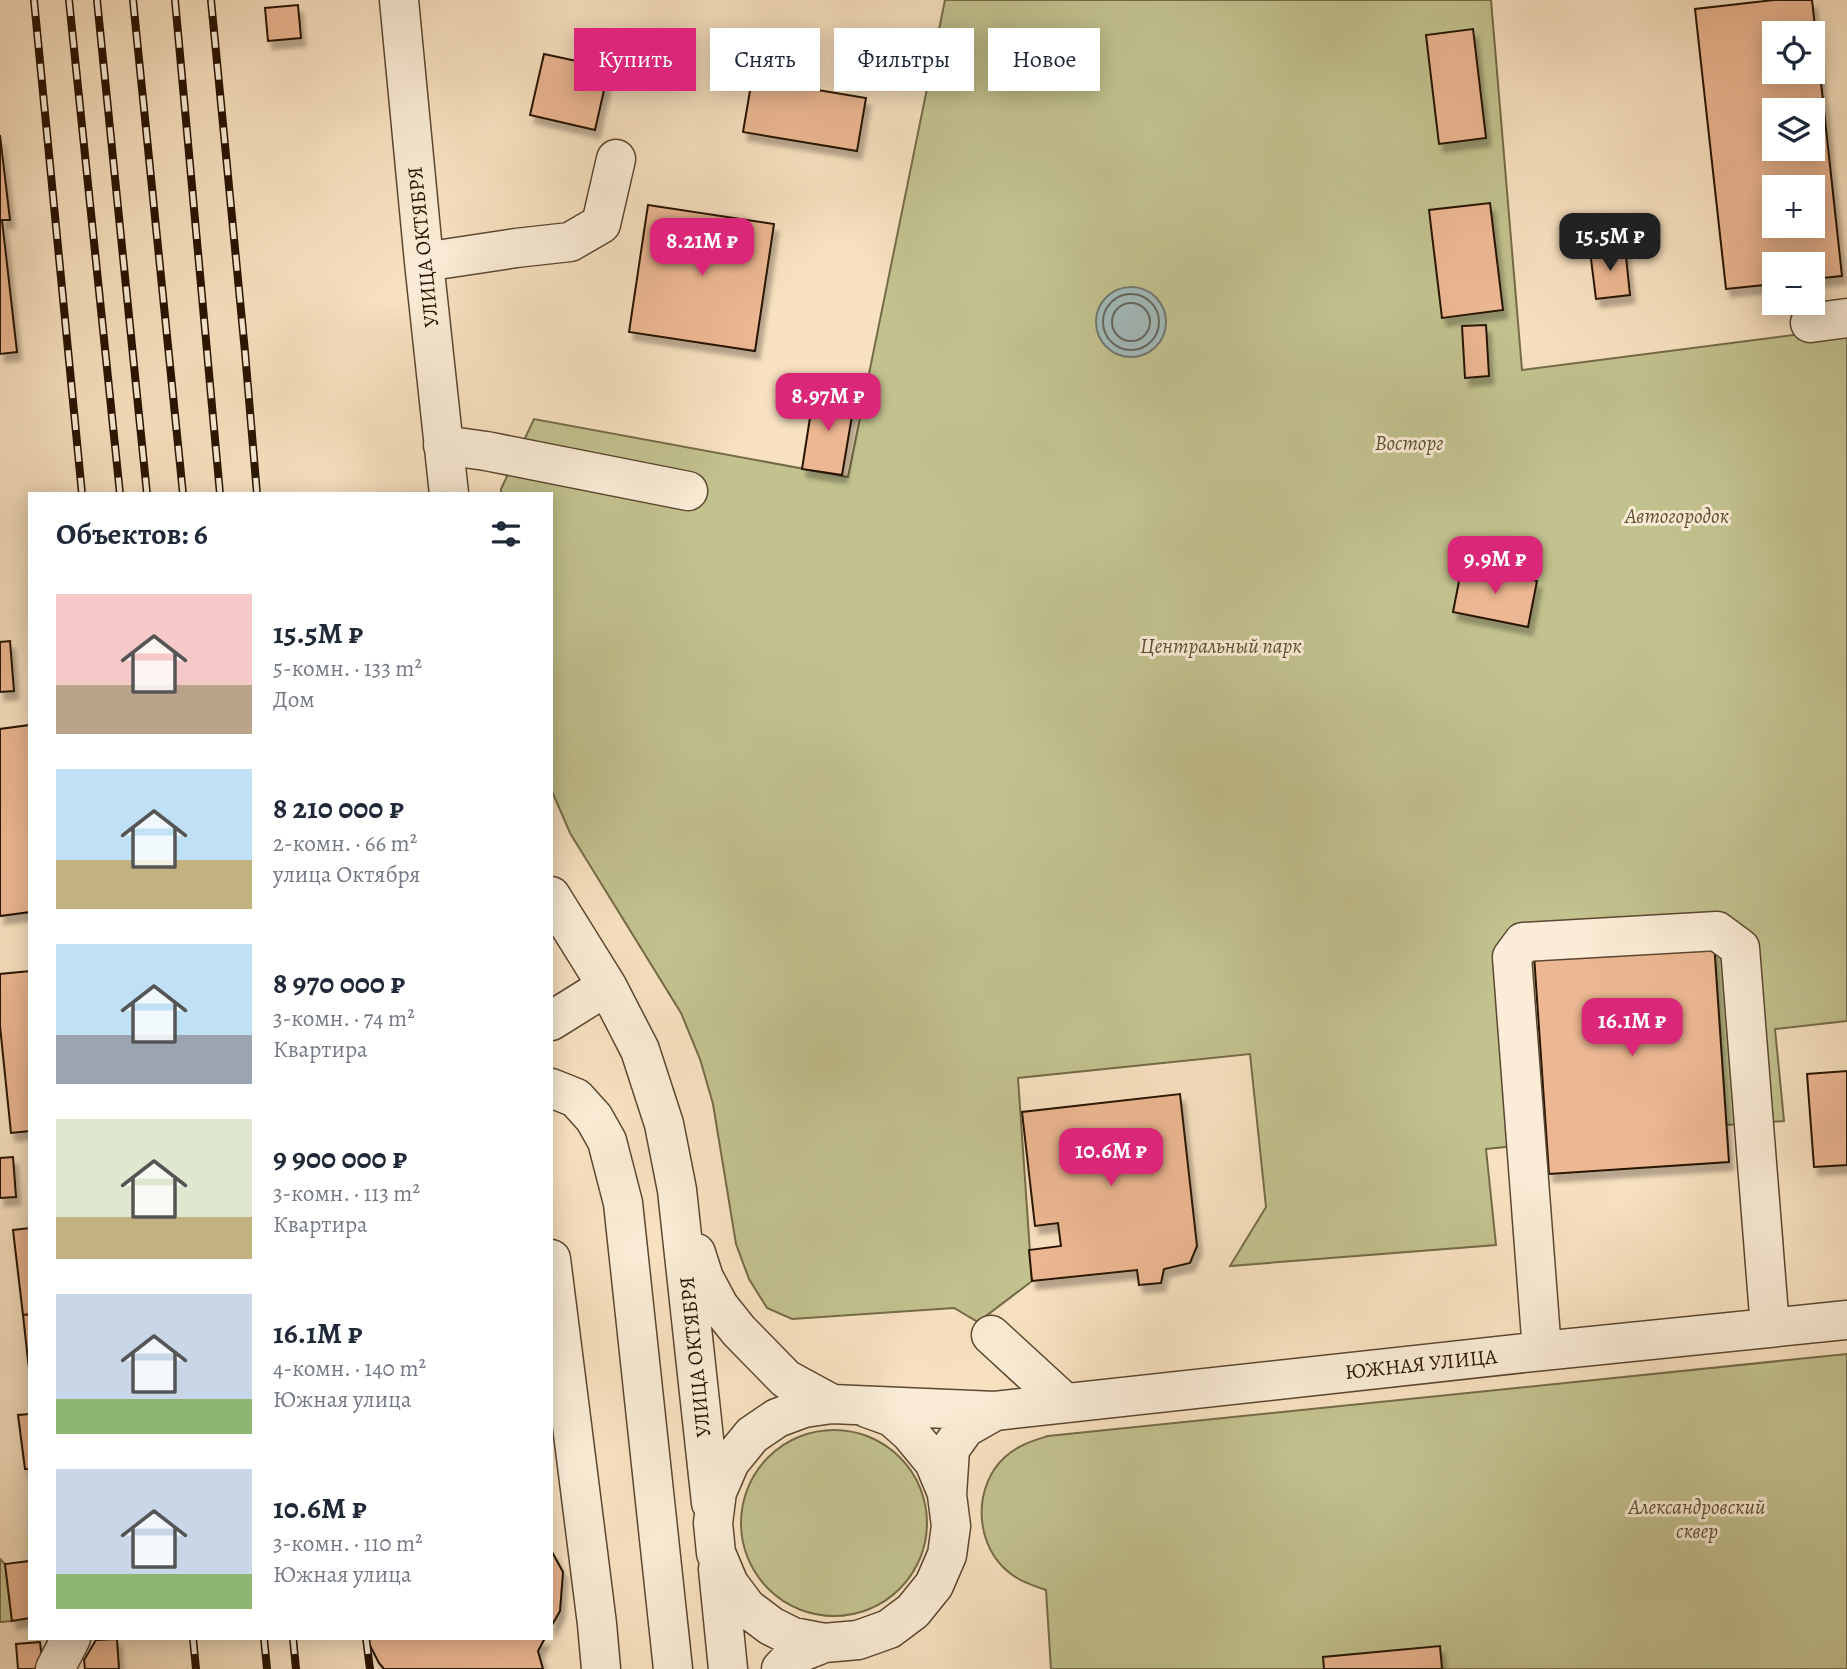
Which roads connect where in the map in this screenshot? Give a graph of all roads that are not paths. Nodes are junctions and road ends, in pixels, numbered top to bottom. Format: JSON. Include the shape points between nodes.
{"nodes":[{"id":1,"x":399,"y":0,"type":"edge"},
{"id":2,"x":616,"y":159,"type":"dead end"},
{"id":3,"x":424,"y":262,"type":"junction"},
{"id":4,"x":443,"y":445,"type":"junction"},
{"id":5,"x":688,"y":491,"type":"dead end"},
{"id":6,"x":449,"y":492,"type":"edge"},
{"id":7,"x":553,"y":899,"type":"edge"},
{"id":8,"x":607,"y":986,"type":"junction"},
{"id":9,"x":553,"y":1020,"type":"edge"},
{"id":10,"x":553,"y":1089,"type":"edge"},
{"id":11,"x":677,"y":1191,"type":"junction"},
{"id":12,"x":553,"y":1275,"type":"edge"},
{"id":13,"x":1847,"y":1320,"type":"edge"},
{"id":14,"x":1770,"y":1328,"type":"junction"},
{"id":15,"x":991,"y":1335,"type":"dead end"},
{"id":16,"x":1542,"y":1351,"type":"junction"},
{"id":17,"x":1065,"y":1403,"type":"junction"},
{"id":18,"x":846,"y":1405,"type":"junction"},
{"id":19,"x":995,"y":1411,"type":"junction"},
{"id":20,"x":947,"y":1495,"type":"junction"},
{"id":21,"x":715,"y":1538,"type":"junction"},
{"id":22,"x":70,"y":1640,"type":"edge"},
{"id":23,"x":824,"y":1643,"type":"junction"},
{"id":24,"x":55,"y":1669,"type":"edge"},
{"id":25,"x":601,"y":1669,"type":"edge"},
{"id":26,"x":673,"y":1669,"type":"edge"},
{"id":27,"x":728,"y":1669,"type":"edge"},
{"id":28,"x":781,"y":1669,"type":"edge"}],
"edges":[{"from":1,"to":3,"type":"street","name":"УЛИЦА ОКТЯБРЯ"},
{"from":2,"to":3,"type":"street","via":[[601,224],[570,242]]},
{"from":3,"to":4,"type":"street","name":"УЛИЦА ОКТЯБРЯ"},
{"from":4,"to":5,"type":"street"},
{"from":4,"to":6,"type":"street","name":"УЛИЦА ОКТЯБРЯ"},
{"from":7,"to":8,"type":"street","name":"УЛИЦА ОКТЯБРЯ"},
{"from":8,"to":9,"type":"street"},
{"from":8,"to":11,"type":"street","name":"УЛИЦА ОКТЯБРЯ","via":[[640,1050],[664,1124]]},
{"from":10,"to":26,"type":"street","via":[[576,1098],[594,1118],[607,1141],[623,1203]]},
{"from":11,"to":18,"type":"street","name":"УЛИЦА ОКТЯБРЯ","via":[[704,1278],[719,1306],[786,1378]]},
{"from":11,"to":21,"type":"street","name":"УЛИЦА ОКТЯБРЯ"},
{"from":12,"to":25,"type":"street"},
{"from":13,"to":14,"type":"street","name":"ЮЖНАЯ УЛИЦА"},
{"from":14,"to":16,"type":"street","name":"ЮЖНАЯ УЛИЦА"},
{"from":14,"to":16,"type":"street","via":[[1740,948],[1717,931],[1523,942],[1512,957]]},
{"from":15,"to":17,"type":"street"},
{"from":16,"to":17,"type":"street","name":"ЮЖНАЯ УЛИЦА"},
{"from":17,"to":19,"type":"street","name":"ЮЖНАЯ УЛИЦА"},
{"from":18,"to":19,"type":"street"},
{"from":18,"to":20,"type":"street","via":[[892,1417],[911,1433],[934,1462]]},
{"from":18,"to":21,"type":"street","via":[[804,1408],[776,1418],[752,1435],[730,1462],[717,1492]]},
{"from":19,"to":20,"type":"street","via":[[965,1428],[950,1449]]},
{"from":20,"to":23,"type":"street","via":[[951,1526],[947,1555],[934,1585],[913,1611],[889,1629],[858,1640]]},
{"from":21,"to":23,"type":"street","via":[[729,1584],[747,1608],[771,1626]]},
{"from":21,"to":27,"type":"street","name":"УЛИЦА ОКТЯБРЯ"},
{"from":22,"to":24,"type":"street"},
{"from":23,"to":28,"type":"street","via":[[794,1656]]}]}
